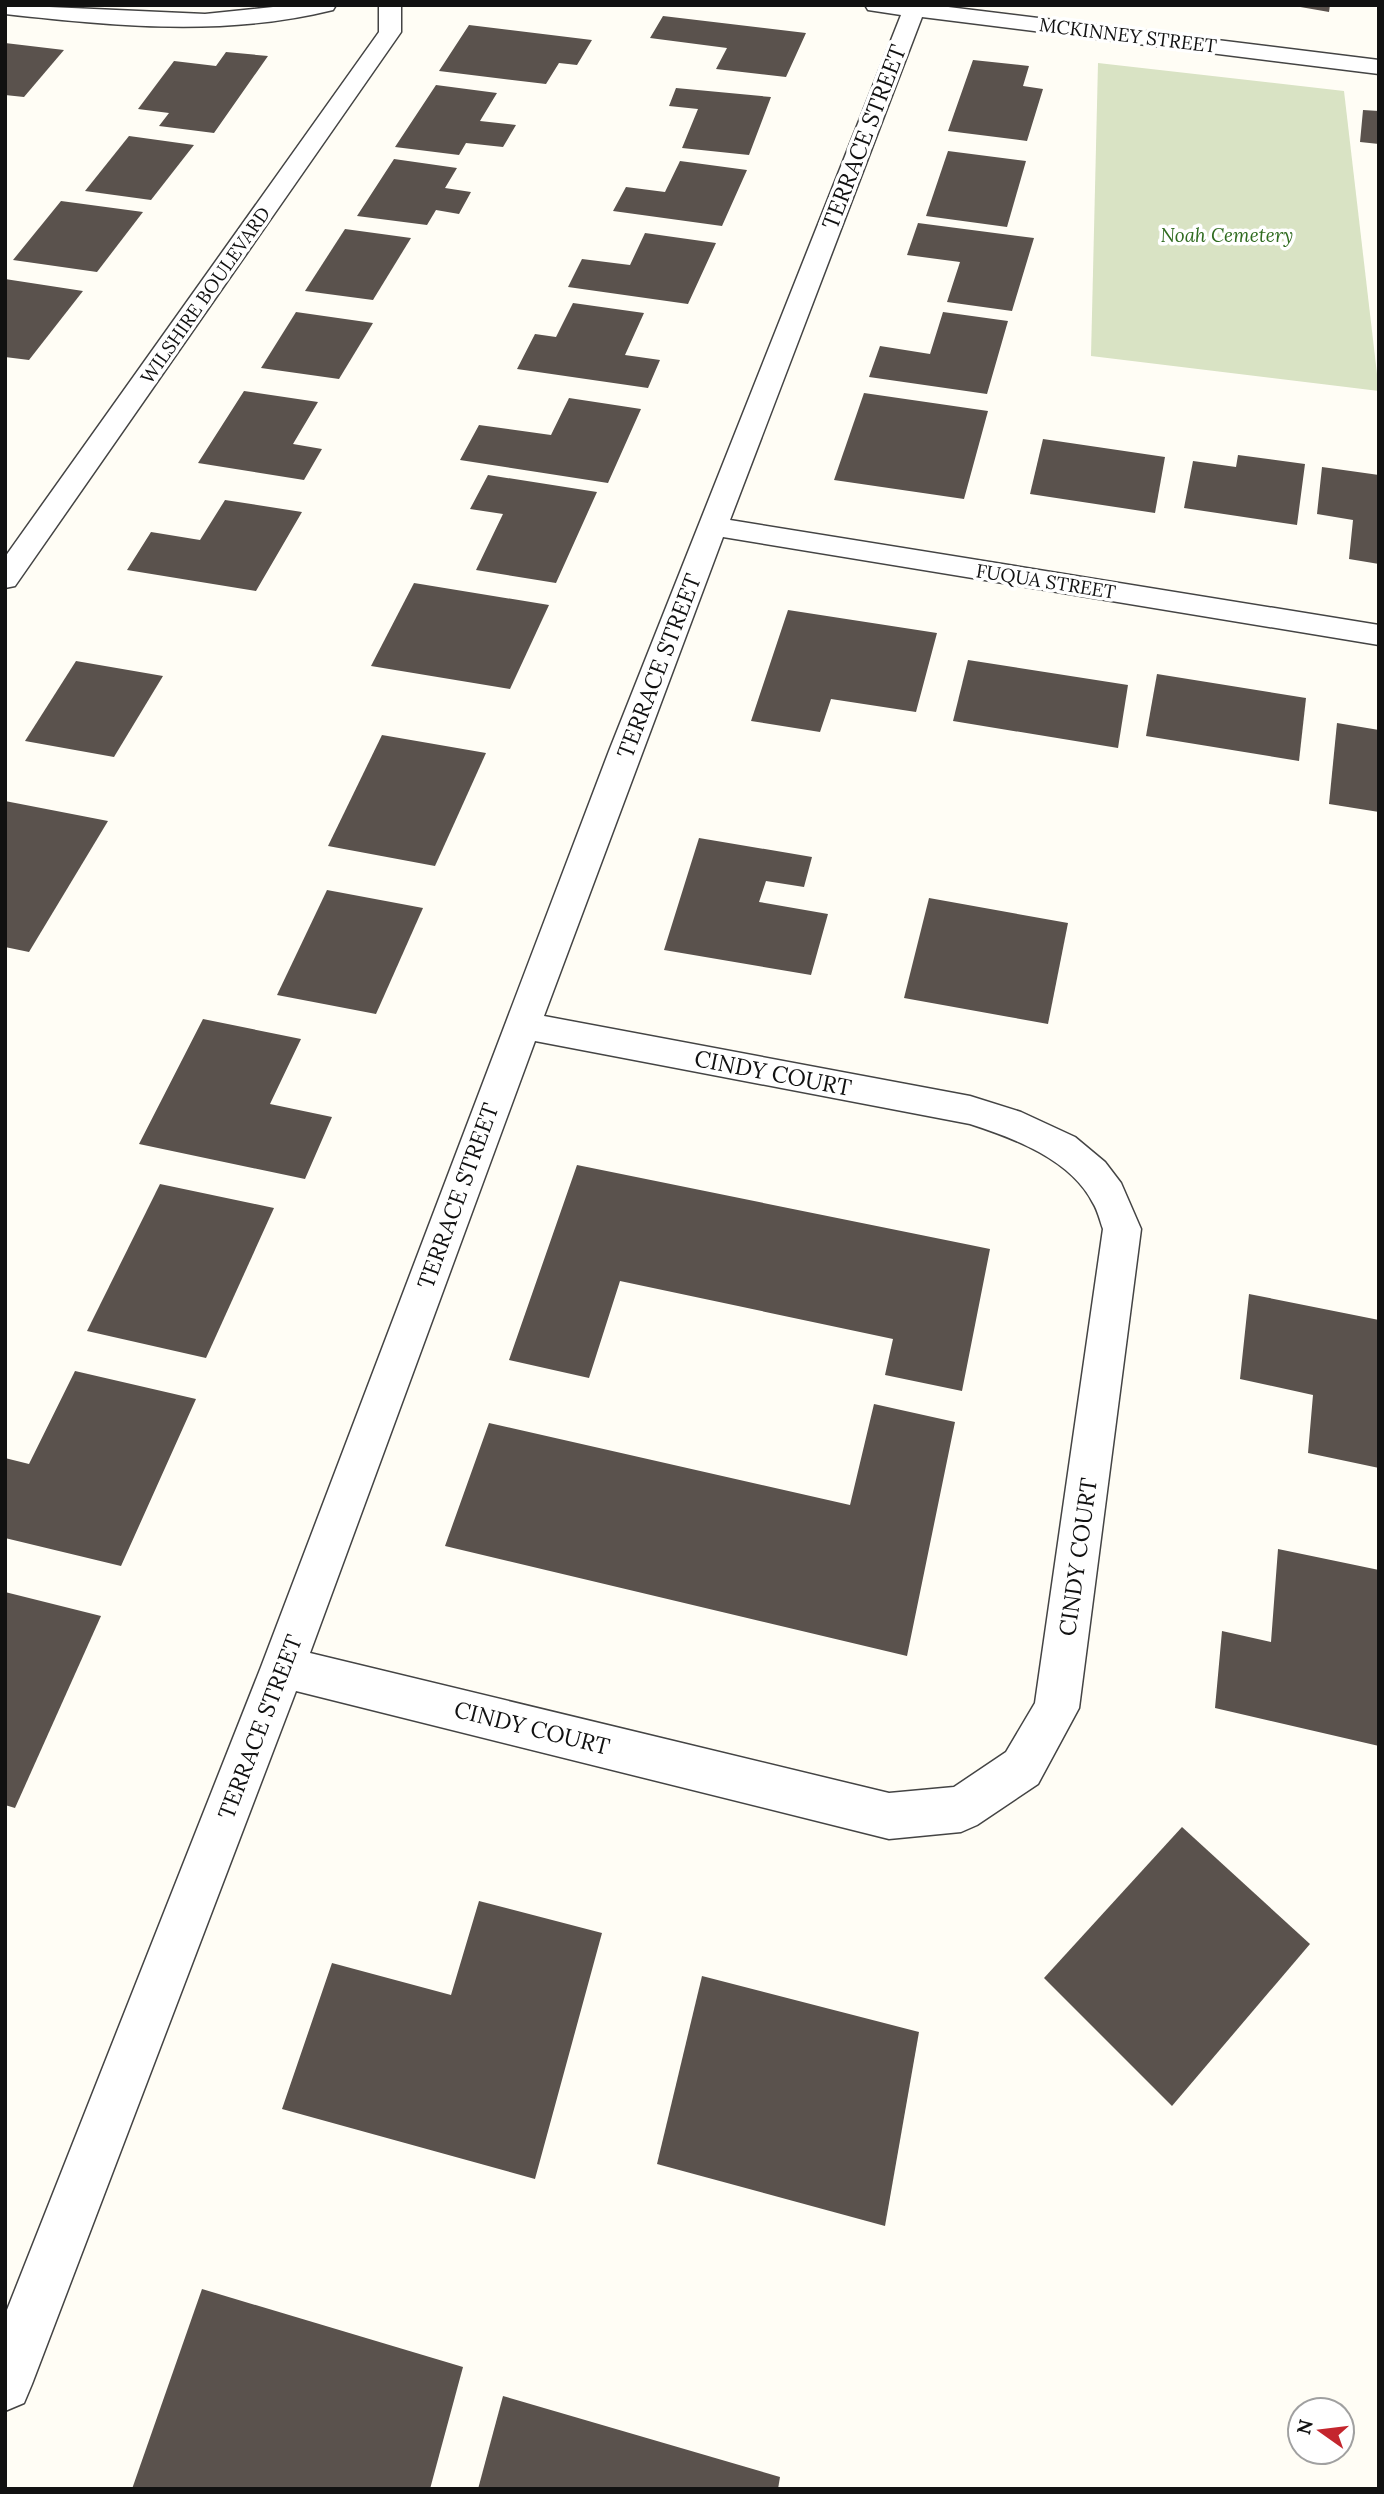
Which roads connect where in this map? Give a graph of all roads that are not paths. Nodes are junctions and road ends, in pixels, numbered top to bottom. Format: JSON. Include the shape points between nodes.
{"nodes":[{"id":1,"x":325,"y":5,"type":"edge"},
{"id":2,"x":390,"y":5,"type":"edge"},
{"id":3,"x":876,"y":5,"type":"edge"},
{"id":4,"x":5,"y":7,"type":"edge"},
{"id":5,"x":914,"y":9,"type":"junction"},
{"id":6,"x":1379,"y":67,"type":"edge"},
{"id":7,"x":713,"y":526,"type":"junction"},
{"id":8,"x":11,"y":563,"type":"edge"},
{"id":9,"x":1379,"y":635,"type":"edge"},
{"id":10,"x":522,"y":1026,"type":"junction"},
{"id":11,"x":283,"y":1667,"type":"junction"},
{"id":12,"x":5,"y":2384,"type":"edge"}],
"edges":[{"from":1,"to":4,"type":"street","via":[[264,17],[196,22]]},
{"from":2,"to":8,"type":"street","name":"WILSHIRE BOULEVARD","via":[[390,32]]},
{"from":3,"to":5,"type":"street","name":"MCKINNEY STREET"},
{"from":5,"to":6,"type":"street","name":"MCKINNEY STREET"},
{"from":5,"to":7,"type":"street","name":"TERRACE STREET"},
{"from":7,"to":9,"type":"street","name":"FUQUA STREET"},
{"from":7,"to":10,"type":"street","name":"TERRACE STREET"},
{"from":10,"to":11,"type":"street","name":"TERRACE STREET"},
{"from":10,"to":11,"type":"street","name":"CINDY COURT","via":[[970,1110],[1030,1129],[1079,1159],[1107,1190],[1122,1229],[1057,1708],[1022,1768],[961,1809],[889,1816]]},
{"from":11,"to":12,"type":"street","name":"TERRACE STREET"}]}
